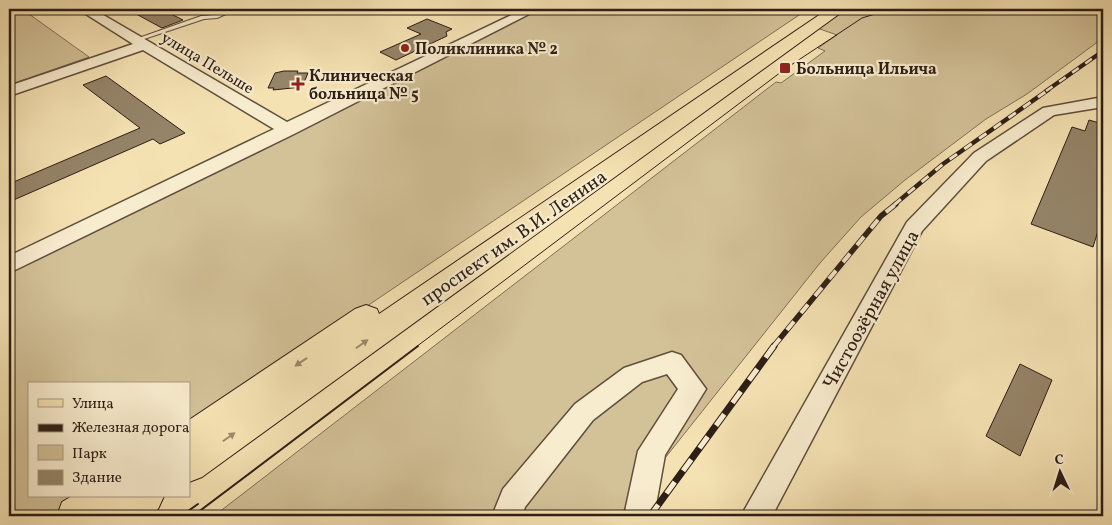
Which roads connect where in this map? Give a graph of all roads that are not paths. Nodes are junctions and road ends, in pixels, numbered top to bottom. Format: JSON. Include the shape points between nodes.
{"nodes":[{"id":1,"x":84,"y":9,"type":"edge"},
{"id":2,"x":234,"y":9,"type":"edge"},
{"id":3,"x":533,"y":9,"type":"edge"},
{"id":4,"x":817,"y":9,"type":"edge"},
{"id":5,"x":838,"y":9,"type":"edge"},
{"id":6,"x":140,"y":42,"type":"junction"},
{"id":7,"x":9,"y":91,"type":"edge"},
{"id":8,"x":1103,"y":102,"type":"edge"},
{"id":9,"x":288,"y":130,"type":"junction"},
{"id":10,"x":9,"y":265,"type":"edge"},
{"id":11,"x":190,"y":438,"type":"edge"},
{"id":12,"x":190,"y":464,"type":"edge"},
{"id":13,"x":102,"y":498,"type":"edge"},
{"id":14,"x":142,"y":498,"type":"edge"},
{"id":15,"x":76,"y":516,"type":"edge"},
{"id":16,"x":116,"y":516,"type":"edge"},
{"id":17,"x":507,"y":516,"type":"edge"},
{"id":18,"x":638,"y":516,"type":"edge"},
{"id":19,"x":756,"y":516,"type":"edge"}],
"edges":[{"from":1,"to":6,"type":"street","name":"улица Пельше"},
{"from":2,"to":6,"type":"lane","via":[[215,17],[203,17]]},
{"from":3,"to":9,"type":"street"},
{"from":4,"to":11,"type":"main road","name":"проспект им. В.И. Ленина","one_way":true},
{"from":12,"to":5,"type":"main road","name":"проспект им. В.И. Ленина","one_way":true},
{"from":6,"to":7,"type":"street"},
{"from":6,"to":9,"type":"street","name":"улица Пельше"},
{"from":8,"to":19,"type":"street","name":"Чистоозёрная улица","via":[[1049,111],[980,157],[914,227]]},
{"from":9,"to":10,"type":"street"},
{"from":13,"to":15,"type":"main road"},
{"from":14,"to":16,"type":"main road"},
{"from":17,"to":18,"type":"street","via":[[514,499],[584,412],[633,375],[672,362],[693,389],[652,451]]}]}
